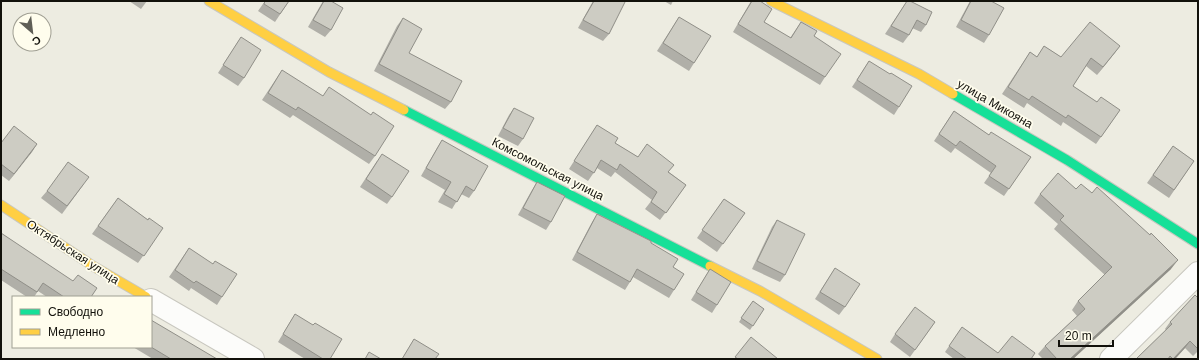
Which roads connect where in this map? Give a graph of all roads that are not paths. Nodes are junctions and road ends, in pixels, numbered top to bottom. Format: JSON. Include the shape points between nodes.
{"nodes":[{"id":1,"x":209,"y":1,"type":"edge"},
{"id":2,"x":771,"y":1,"type":"edge"},
{"id":3,"x":1,"y":205,"type":"edge"},
{"id":4,"x":1198,"y":244,"type":"edge"},
{"id":5,"x":1198,"y":273,"type":"edge"},
{"id":6,"x":144,"y":296,"type":"edge"},
{"id":7,"x":152,"y":301,"type":"edge"},
{"id":8,"x":253,"y":359,"type":"edge"},
{"id":9,"x":877,"y":359,"type":"edge"},
{"id":10,"x":1111,"y":359,"type":"edge"}],
"edges":[{"from":1,"to":9,"type":"street","name":"Комсомольская улица","via":[[329,72],[760,291]]},
{"from":2,"to":4,"type":"street","name":"улица Микояна","via":[[919,74],[1067,160]]},
{"from":3,"to":6,"type":"street","name":"Октябрьская улица","via":[[93,266]]},
{"from":5,"to":10,"type":"street"},
{"from":7,"to":8,"type":"street"}]}
